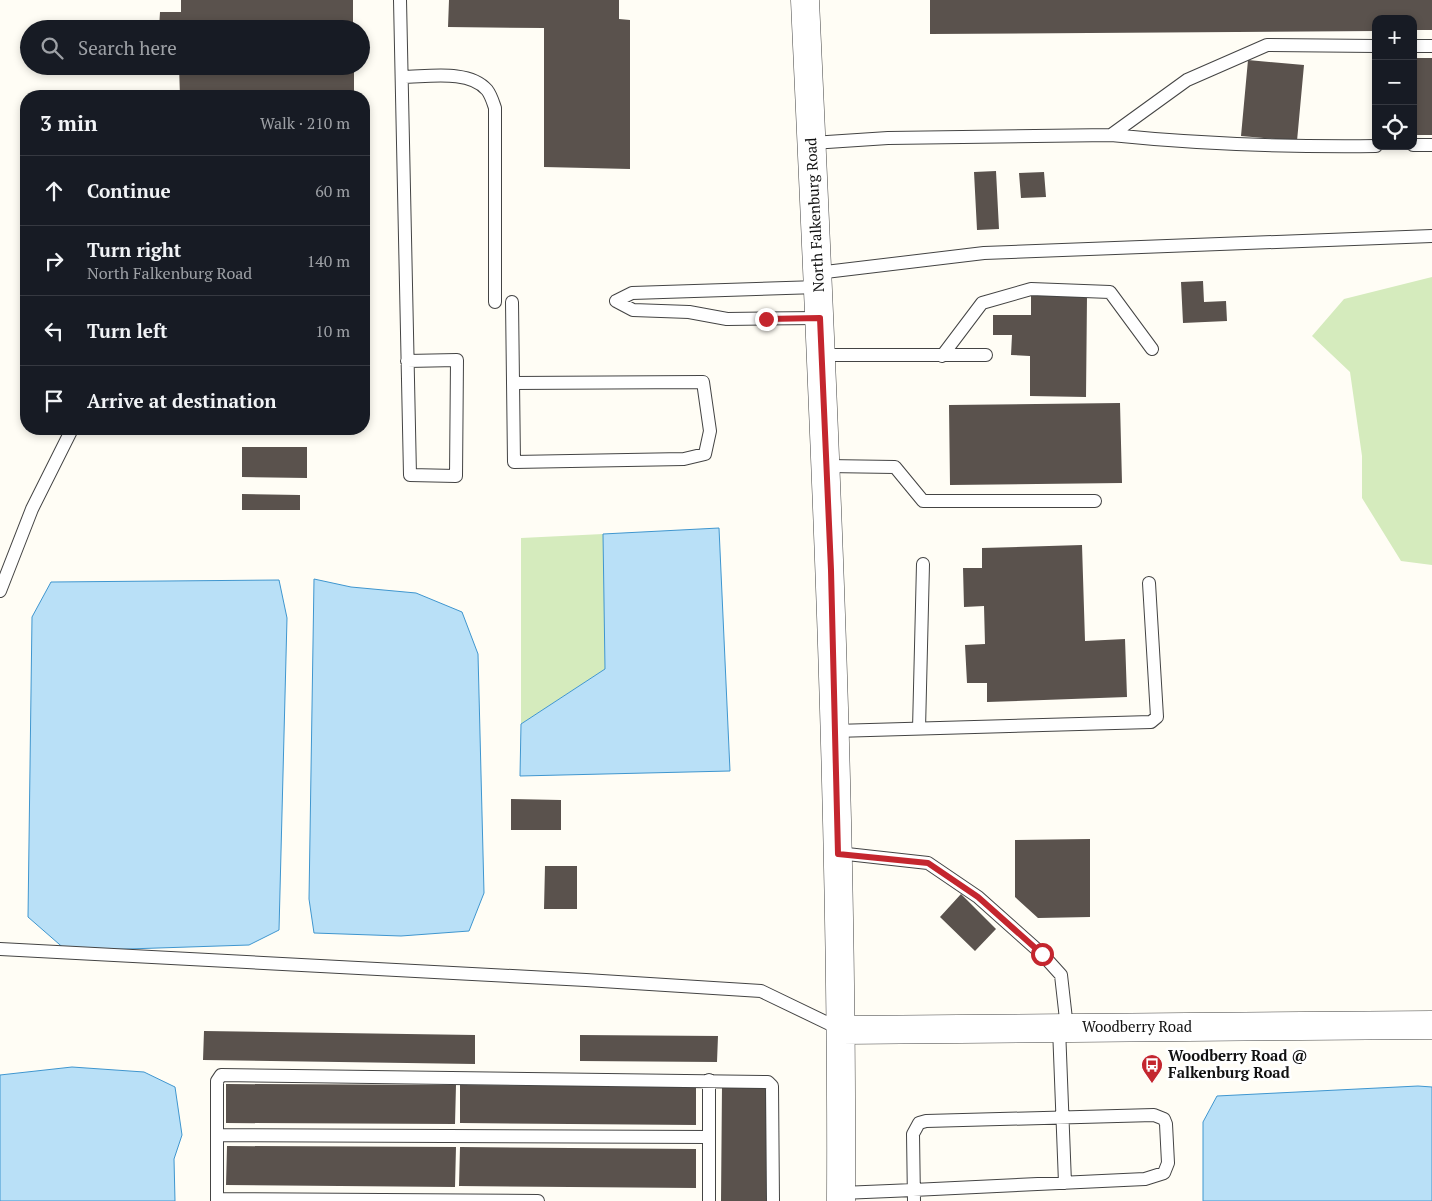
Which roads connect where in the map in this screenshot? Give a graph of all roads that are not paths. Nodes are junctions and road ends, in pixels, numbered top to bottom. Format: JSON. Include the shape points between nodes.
{"nodes":[{"id":1,"x":400,"y":0,"type":"edge"},
{"id":2,"x":805,"y":0,"type":"edge"},
{"id":3,"x":1372,"y":46,"type":"edge"},
{"id":4,"x":1417,"y":46,"type":"edge"},
{"id":5,"x":1432,"y":46,"type":"edge"},
{"id":6,"x":402,"y":77,"type":"junction"},
{"id":7,"x":1111,"y":136,"type":"junction"},
{"id":8,"x":812,"y":143,"type":"junction"},
{"id":9,"x":1432,"y":145,"type":"edge"},
{"id":10,"x":1372,"y":146,"type":"edge"},
{"id":11,"x":1417,"y":146,"type":"edge"},
{"id":12,"x":1432,"y":236,"type":"edge"},
{"id":13,"x":818,"y":280,"type":"junction"},
{"id":14,"x":495,"y":302,"type":"dead end"},
{"id":15,"x":512,"y":302,"type":"dead end"},
{"id":16,"x":820,"y":318,"type":"junction"},
{"id":17,"x":1152,"y":349,"type":"dead end"},
{"id":18,"x":822,"y":355,"type":"junction"},
{"id":19,"x":986,"y":355,"type":"dead end"},
{"id":20,"x":942,"y":356,"type":"junction"},
{"id":21,"x":408,"y":361,"type":"junction"},
{"id":22,"x":513,"y":383,"type":"junction"},
{"id":23,"x":69,"y":435,"type":"edge"},
{"id":24,"x":827,"y":466,"type":"junction"},
{"id":25,"x":1095,"y":500,"type":"dead end"},
{"id":26,"x":923,"y":564,"type":"dead end"},
{"id":27,"x":1149,"y":583,"type":"dead end"},
{"id":28,"x":0,"y":591,"type":"edge"},
{"id":29,"x":919,"y":729,"type":"junction"},
{"id":30,"x":835,"y":731,"type":"junction"},
{"id":31,"x":838,"y":854,"type":"junction"},
{"id":32,"x":0,"y":949,"type":"edge"},
{"id":33,"x":1432,"y":1025,"type":"edge"},
{"id":34,"x":1063,"y":1028,"type":"junction"},
{"id":35,"x":842,"y":1030,"type":"junction"},
{"id":36,"x":709,"y":1080,"type":"junction"},
{"id":37,"x":1062,"y":1117,"type":"junction"},
{"id":38,"x":216,"y":1135,"type":"junction"},
{"id":39,"x":709,"y":1137,"type":"junction"},
{"id":40,"x":1065,"y":1183,"type":"junction"},
{"id":41,"x":913,"y":1195,"type":"edge"},
{"id":42,"x":841,"y":1197,"type":"edge"},
{"id":43,"x":216,"y":1200,"type":"edge"},
{"id":44,"x":538,"y":1201,"type":"edge"},
{"id":45,"x":709,"y":1201,"type":"edge"},
{"id":46,"x":773,"y":1201,"type":"edge"}],
"edges":[{"from":1,"to":6,"type":"lane"},
{"from":2,"to":8,"type":"street","name":"North Falkenburg Road"},
{"from":3,"to":7,"type":"lane","via":[[1267,45],[1187,80]]},
{"from":4,"to":5,"type":"lane"},
{"from":6,"to":14,"type":"lane","via":[[460,77],[478,82],[489,92],[495,108]]},
{"from":6,"to":21,"type":"lane"},
{"from":7,"to":8,"type":"lane","via":[[888,138]]},
{"from":7,"to":10,"type":"lane","via":[[1193,144]]},
{"from":8,"to":13,"type":"street","name":"North Falkenburg Road"},
{"from":9,"to":11,"type":"lane"},
{"from":12,"to":13,"type":"lane","via":[[984,253]]},
{"from":13,"to":16,"type":"street","name":"North Falkenburg Road"},
{"from":13,"to":16,"type":"lane","via":[[632,293],[616,301],[633,310],[689,312],[727,319]]},
{"from":15,"to":22,"type":"lane"},
{"from":16,"to":18,"type":"street","name":"North Falkenburg Road"},
{"from":17,"to":20,"type":"lane","via":[[1110,292],[1031,289],[982,303]]},
{"from":18,"to":20,"type":"lane"},
{"from":18,"to":24,"type":"street","name":"North Falkenburg Road"},
{"from":19,"to":20,"type":"lane"},
{"from":21,"to":21,"type":"lane","via":[[410,475],[456,476],[456,360]]},
{"from":22,"to":22,"type":"lane","via":[[514,462],[684,459],[705,454],[710,431],[704,382]]},
{"from":23,"to":28,"type":"lane","via":[[32,509]]},
{"from":24,"to":25,"type":"lane","via":[[895,468],[922,500]]},
{"from":24,"to":30,"type":"street","name":"North Falkenburg Road"},
{"from":26,"to":29,"type":"lane"},
{"from":27,"to":29,"type":"lane","via":[[1157,717],[1151,722]]},
{"from":29,"to":30,"type":"lane"},
{"from":30,"to":31,"type":"street","name":"North Falkenburg Road"},
{"from":31,"to":34,"type":"lane","via":[[928,863],[978,897],[1042,954],[1060,975]]},
{"from":31,"to":35,"type":"street","name":"North Falkenburg Road"},
{"from":32,"to":35,"type":"lane","via":[[761,991]]},
{"from":33,"to":34,"type":"street","name":"Woodberry Road"},
{"from":34,"to":35,"type":"street","name":"Woodberry Road"},
{"from":34,"to":37,"type":"lane"},
{"from":35,"to":42,"type":"street","name":"North Falkenburg Road"},
{"from":36,"to":38,"type":"lane","via":[[221,1074],[217,1081]]},
{"from":36,"to":39,"type":"lane"},
{"from":36,"to":46,"type":"lane","via":[[768,1082],[772,1086]]},
{"from":37,"to":40,"type":"lane"},
{"from":37,"to":40,"type":"lane","via":[[1154,1115],[1164,1119],[1168,1163],[1164,1173],[1155,1178]]},
{"from":37,"to":41,"type":"lane","via":[[919,1123],[912,1134]]},
{"from":38,"to":39,"type":"lane"},
{"from":38,"to":43,"type":"lane"},
{"from":39,"to":45,"type":"lane"},
{"from":40,"to":41,"type":"lane"},
{"from":41,"to":42,"type":"lane"},
{"from":43,"to":44,"type":"lane"}]}
